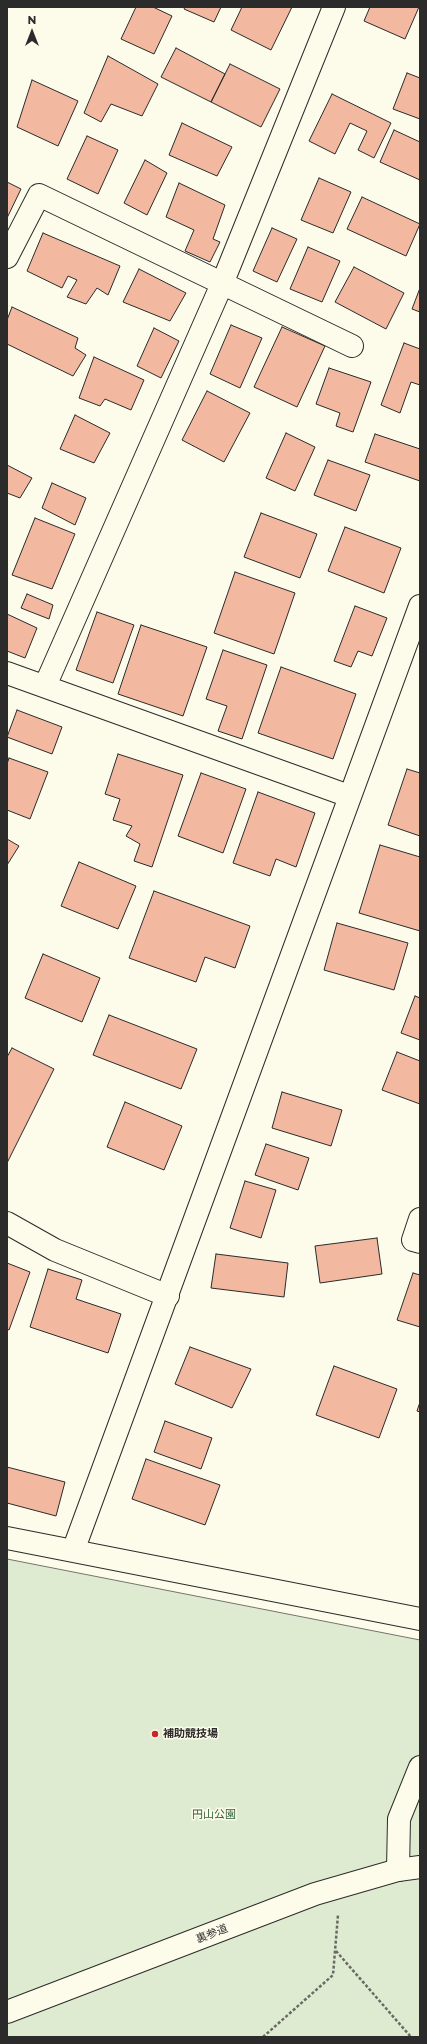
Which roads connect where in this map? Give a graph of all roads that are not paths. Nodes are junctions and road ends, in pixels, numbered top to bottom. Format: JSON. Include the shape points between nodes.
{"nodes":[{"id":1,"x":334,"y":7,"type":"edge"},
{"id":2,"x":7,"y":257,"type":"edge"},
{"id":3,"x":222,"y":284,"type":"junction"},
{"id":4,"x":352,"y":346,"type":"dead end"},
{"id":5,"x":420,"y":606,"type":"edge"},
{"id":6,"x":7,"y":673,"type":"edge"},
{"id":7,"x":45,"y":686,"type":"junction"},
{"id":8,"x":349,"y":796,"type":"junction"},
{"id":9,"x":420,"y":1219,"type":"edge"},
{"id":10,"x":7,"y":1223,"type":"edge"},
{"id":11,"x":420,"y":1242,"type":"edge"},
{"id":12,"x":168,"y":1296,"type":"junction"},
{"id":13,"x":7,"y":1538,"type":"edge"},
{"id":14,"x":73,"y":1551,"type":"junction"},
{"id":15,"x":420,"y":1619,"type":"edge"},
{"id":16,"x":420,"y":1767,"type":"edge"},
{"id":17,"x":420,"y":1868,"type":"edge"},
{"id":18,"x":398,"y":1870,"type":"junction"},
{"id":19,"x":7,"y":2012,"type":"edge"}],
"edges":[{"from":1,"to":3,"type":"street"},
{"from":2,"to":3,"type":"street","via":[[39,195]]},
{"from":3,"to":4,"type":"street"},
{"from":3,"to":7,"type":"street"},
{"from":5,"to":8,"type":"street"},
{"from":6,"to":7,"type":"street"},
{"from":7,"to":8,"type":"street"},
{"from":8,"to":12,"type":"street"},
{"from":9,"to":11,"type":"street","via":[[413,1240]]},
{"from":10,"to":12,"type":"street","via":[[55,1250]]},
{"from":12,"to":14,"type":"street"},
{"from":13,"to":14,"type":"street"},
{"from":14,"to":15,"type":"street"},
{"from":16,"to":18,"type":"street","via":[[399,1819]]},
{"from":17,"to":18,"type":"street","name":"裏参道"},
{"from":18,"to":19,"type":"street","name":"裏参道","via":[[315,1894]]}]}
